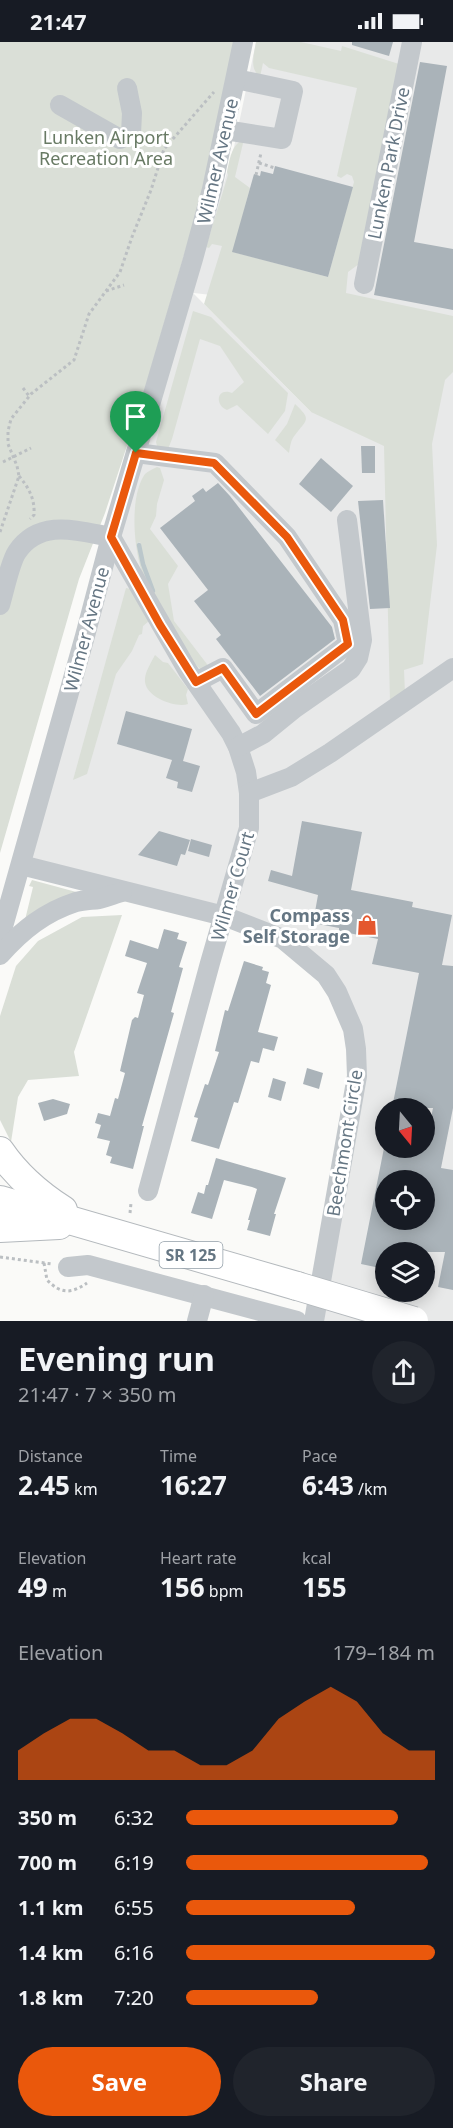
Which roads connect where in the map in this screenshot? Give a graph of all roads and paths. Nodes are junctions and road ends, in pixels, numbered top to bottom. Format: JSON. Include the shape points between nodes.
{"nodes":[{"id":1,"x":243,"y":42,"type":"edge"},
{"id":2,"x":412,"y":42,"type":"edge"},
{"id":3,"x":236,"y":79,"type":"junction"},
{"id":4,"x":127,"y":88,"type":"dead end"},
{"id":5,"x":216,"y":89,"type":"dead end"},
{"id":6,"x":60,"y":105,"type":"dead end"},
{"id":7,"x":225,"y":130,"type":"junction"},
{"id":8,"x":266,"y":136,"type":"junction"},
{"id":9,"x":259,"y":163,"type":"junction"},
{"id":10,"x":274,"y":168,"type":"dead end"},
{"id":11,"x":256,"y":175,"type":"dead end"},
{"id":12,"x":364,"y":284,"type":"dead end"},
{"id":13,"x":124,"y":285,"type":"dead end"},
{"id":14,"x":104,"y":292,"type":"junction"},
{"id":15,"x":23,"y":388,"type":"dead end"},
{"id":16,"x":29,"y":396,"type":"junction"},
{"id":17,"x":31,"y":448,"type":"dead end"},
{"id":18,"x":136,"y":453,"type":"junction"},
{"id":19,"x":13,"y":457,"type":"junction"},
{"id":20,"x":3,"y":462,"type":"dead end"},
{"id":21,"x":19,"y":476,"type":"junction"},
{"id":22,"x":29,"y":520,"type":"dead end"},
{"id":23,"x":348,"y":520,"type":"dead end"},
{"id":24,"x":0,"y":532,"type":"edge"},
{"id":25,"x":111,"y":537,"type":"junction"},
{"id":26,"x":0,"y":605,"type":"edge"},
{"id":27,"x":453,"y":668,"type":"edge"},
{"id":28,"x":196,"y":682,"type":"junction"},
{"id":29,"x":238,"y":747,"type":"junction"},
{"id":30,"x":249,"y":793,"type":"junction"},
{"id":31,"x":21,"y":866,"type":"junction"},
{"id":32,"x":124,"y":892,"type":"junction"},
{"id":33,"x":224,"y":916,"type":"junction"},
{"id":34,"x":0,"y":936,"type":"edge"},
{"id":35,"x":0,"y":954,"type":"edge"},
{"id":36,"x":0,"y":1151,"type":"edge"},
{"id":37,"x":148,"y":1191,"type":"dead end"},
{"id":38,"x":0,"y":1200,"type":"edge"},
{"id":39,"x":131,"y":1203,"type":"dead end"},
{"id":40,"x":130,"y":1213,"type":"dead end"},
{"id":41,"x":85,"y":1225,"type":"junction"},
{"id":42,"x":0,"y":1228,"type":"edge"},
{"id":43,"x":0,"y":1257,"type":"edge"},
{"id":44,"x":68,"y":1267,"type":"joint"},
{"id":45,"x":204,"y":1295,"type":"junction"},
{"id":46,"x":197,"y":1321,"type":"edge"},
{"id":47,"x":297,"y":1321,"type":"edge"},
{"id":48,"x":314,"y":1321,"type":"edge"},
{"id":49,"x":414,"y":1321,"type":"edge"}],
"edges":[{"from":1,"to":3,"type":"street","name":"Wilmer Avenue"},
{"from":2,"to":12,"type":"street","name":"Lunken Park Drive"},
{"from":3,"to":7,"type":"street","name":"Wilmer Avenue"},
{"from":3,"to":8,"type":"street","via":[[292,91],[282,139]]},
{"from":4,"to":6,"type":"street","via":[[131,134],[120,139]]},
{"from":5,"to":14,"type":"path","via":[[164,149],[120,272]]},
{"from":7,"to":8,"type":"street"},
{"from":7,"to":18,"type":"street","name":"Wilmer Avenue","via":[[199,239]]},
{"from":8,"to":9,"type":"path"},
{"from":9,"to":10,"type":"path"},
{"from":9,"to":11,"type":"path"},
{"from":13,"to":14,"type":"path"},
{"from":14,"to":16,"type":"path","via":[[89,314],[74,360]]},
{"from":15,"to":16,"type":"path"},
{"from":16,"to":19,"type":"path","via":[[11,419],[8,444]]},
{"from":17,"to":19,"type":"path"},
{"from":18,"to":25,"type":"street","name":"Wilmer Avenue"},
{"from":18,"to":28,"type":"street","via":[[214,463],[287,537],[343,620],[348,644],[256,714],[223,668]]},
{"from":19,"to":20,"type":"path"},
{"from":19,"to":21,"type":"path"},
{"from":21,"to":22,"type":"path","via":[[35,505]]},
{"from":21,"to":24,"type":"path"},
{"from":23,"to":29,"type":"street","via":[[361,632],[358,658],[351,669],[263,734]]},
{"from":25,"to":26,"type":"street","via":[[58,528],[31,536],[16,553]]},
{"from":25,"to":28,"type":"street","name":"Wilmer Court"},
{"from":25,"to":31,"type":"street","name":"Wilmer Avenue"},
{"from":27,"to":30,"type":"street","via":[[291,777]]},
{"from":28,"to":29,"type":"street","name":"Wilmer Court"},
{"from":29,"to":30,"type":"street","name":"Wilmer Court"},
{"from":30,"to":33,"type":"street","name":"Wilmer Court","via":[[249,828]]},
{"from":31,"to":32,"type":"street","name":"Beechmont Circle"},
{"from":31,"to":34,"type":"street","name":"Wilmer Avenue"},
{"from":32,"to":33,"type":"street","name":"Beechmont Circle"},
{"from":32,"to":35,"type":"street","via":[[55,910],[17,935]]},
{"from":33,"to":37,"type":"street","name":"Wilmer Court"},
{"from":33,"to":48,"type":"street","name":"Beechmont Circle","via":[[283,939],[326,975],[342,1001],[352,1029],[357,1083]]},
{"from":36,"to":41,"type":"highway","via":[[36,1193]]},
{"from":38,"to":41,"type":"highway","number":"SR 125"},
{"from":39,"to":40,"type":"path"},
{"from":41,"to":42,"type":"highway"},
{"from":41,"to":49,"type":"highway","number":"SR 125","bridge":true},
{"from":43,"to":44,"type":"path"},
{"from":44,"to":45,"type":"street","via":[[88,1265]]},
{"from":45,"to":46,"type":"street"},
{"from":45,"to":47,"type":"street"}]}
